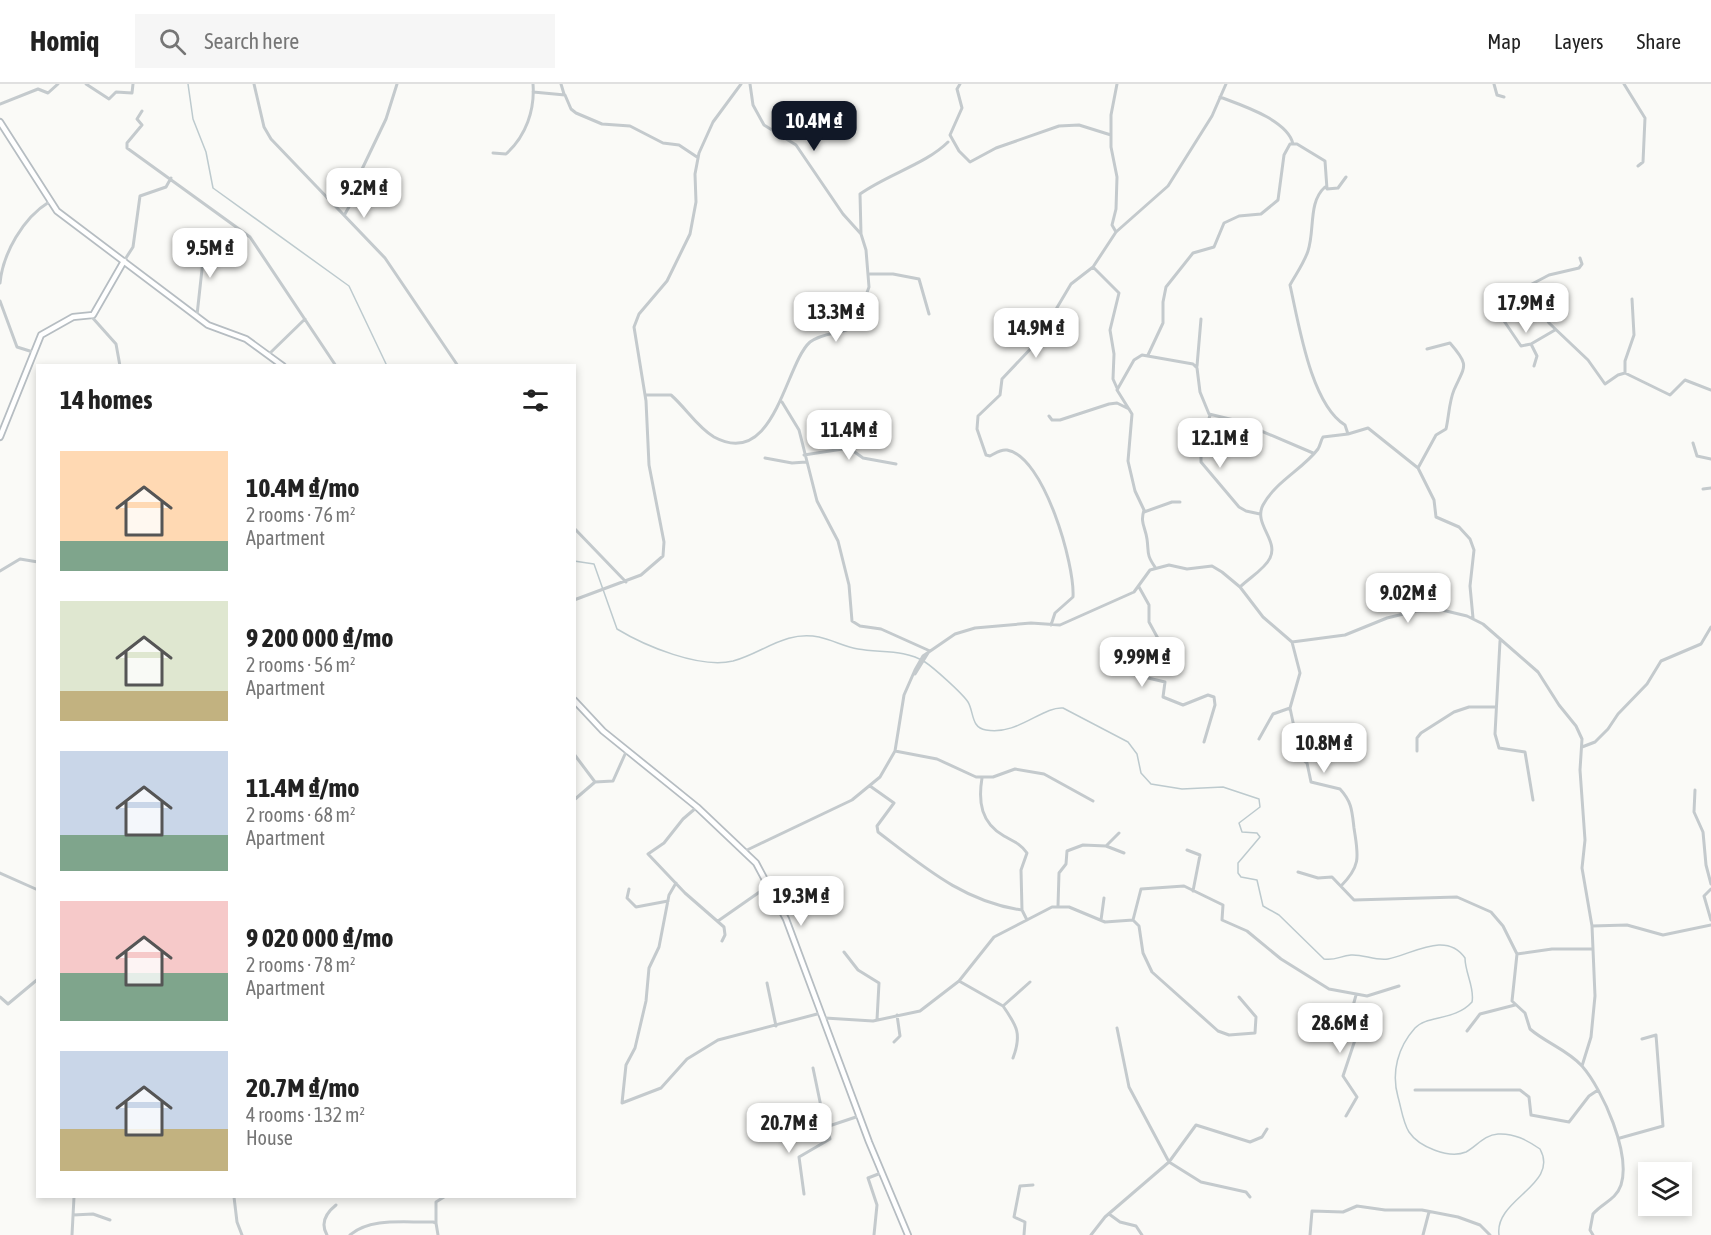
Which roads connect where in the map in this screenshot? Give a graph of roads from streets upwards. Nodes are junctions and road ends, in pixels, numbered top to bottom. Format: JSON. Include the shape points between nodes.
{"nodes":[{"id":1,"x":38,"y":84,"type":"edge"},
{"id":2,"x":57,"y":84,"type":"edge"},
{"id":3,"x":86,"y":84,"type":"edge"},
{"id":4,"x":133,"y":84,"type":"edge"},
{"id":5,"x":254,"y":84,"type":"edge"},
{"id":6,"x":397,"y":84,"type":"edge"},
{"id":7,"x":532,"y":84,"type":"edge"},
{"id":8,"x":561,"y":84,"type":"edge"},
{"id":9,"x":741,"y":84,"type":"edge"},
{"id":10,"x":750,"y":84,"type":"edge"},
{"id":11,"x":960,"y":84,"type":"edge"},
{"id":12,"x":1118,"y":84,"type":"edge"},
{"id":13,"x":1226,"y":84,"type":"edge"},
{"id":14,"x":1494,"y":84,"type":"edge"},
{"id":15,"x":1624,"y":84,"type":"edge"},
{"id":16,"x":38,"y":89,"type":"junction"},
{"id":17,"x":533,"y":92,"type":"junction"},
{"id":18,"x":564,"y":94,"type":"junction"},
{"id":19,"x":1220,"y":97,"type":"junction"},
{"id":20,"x":1504,"y":97,"type":"dead end"},
{"id":21,"x":0,"y":104,"type":"edge"},
{"id":22,"x":142,"y":111,"type":"dead end"},
{"id":23,"x":0,"y":122,"type":"edge"},
{"id":24,"x":1111,"y":135,"type":"junction"},
{"id":25,"x":948,"y":142,"type":"dead end"},
{"id":26,"x":1293,"y":144,"type":"junction"},
{"id":27,"x":493,"y":153,"type":"dead end"},
{"id":28,"x":697,"y":157,"type":"junction"},
{"id":29,"x":1638,"y":166,"type":"dead end"},
{"id":30,"x":1346,"y":177,"type":"dead end"},
{"id":31,"x":171,"y":178,"type":"junction"},
{"id":32,"x":1325,"y":187,"type":"junction"},
{"id":33,"x":49,"y":202,"type":"junction"},
{"id":34,"x":345,"y":214,"type":"junction"},
{"id":35,"x":1116,"y":232,"type":"junction"},
{"id":36,"x":861,"y":234,"type":"junction"},
{"id":37,"x":205,"y":242,"type":"dead end"},
{"id":38,"x":1580,"y":258,"type":"dead end"},
{"id":39,"x":2,"y":259,"type":"edge"},
{"id":40,"x":124,"y":261,"type":"junction"},
{"id":41,"x":1093,"y":267,"type":"junction"},
{"id":42,"x":870,"y":274,"type":"junction"},
{"id":43,"x":0,"y":283,"type":"edge"},
{"id":44,"x":1632,"y":299,"type":"dead end"},
{"id":45,"x":0,"y":301,"type":"edge"},
{"id":46,"x":929,"y":314,"type":"dead end"},
{"id":47,"x":197,"y":315,"type":"junction"},
{"id":48,"x":90,"y":316,"type":"junction"},
{"id":49,"x":1502,"y":318,"type":"dead end"},
{"id":50,"x":306,"y":319,"type":"junction"},
{"id":51,"x":1201,"y":319,"type":"dead end"},
{"id":52,"x":1555,"y":330,"type":"junction"},
{"id":53,"x":1531,"y":344,"type":"junction"},
{"id":54,"x":1427,"y":349,"type":"dead end"},
{"id":55,"x":33,"y":352,"type":"junction"},
{"id":56,"x":269,"y":354,"type":"junction"},
{"id":57,"x":1148,"y":356,"type":"junction"},
{"id":58,"x":120,"y":364,"type":"edge"},
{"id":59,"x":281,"y":364,"type":"edge"},
{"id":60,"x":335,"y":364,"type":"edge"},
{"id":61,"x":457,"y":364,"type":"edge"},
{"id":62,"x":1534,"y":366,"type":"dead end"},
{"id":63,"x":1197,"y":368,"type":"junction"},
{"id":64,"x":1625,"y":373,"type":"junction"},
{"id":65,"x":1117,"y":387,"type":"junction"},
{"id":66,"x":1710,"y":387,"type":"edge"},
{"id":67,"x":645,"y":395,"type":"junction"},
{"id":68,"x":782,"y":402,"type":"junction"},
{"id":69,"x":1131,"y":410,"type":"junction"},
{"id":70,"x":1210,"y":415,"type":"junction"},
{"id":71,"x":1049,"y":416,"type":"dead end"},
{"id":72,"x":1348,"y":434,"type":"junction"},
{"id":73,"x":0,"y":438,"type":"edge"},
{"id":74,"x":1693,"y":443,"type":"dead end"},
{"id":75,"x":1313,"y":453,"type":"junction"},
{"id":76,"x":804,"y":455,"type":"junction"},
{"id":77,"x":765,"y":458,"type":"dead end"},
{"id":78,"x":1711,"y":459,"type":"edge"},
{"id":79,"x":806,"y":462,"type":"junction"},
{"id":80,"x":896,"y":464,"type":"dead end"},
{"id":81,"x":1418,"y":468,"type":"junction"},
{"id":82,"x":1711,"y":488,"type":"edge"},
{"id":83,"x":1703,"y":489,"type":"dead end"},
{"id":84,"x":1180,"y":502,"type":"dead end"},
{"id":85,"x":1144,"y":512,"type":"junction"},
{"id":86,"x":1260,"y":514,"type":"junction"},
{"id":87,"x":576,"y":530,"type":"edge"},
{"id":88,"x":36,"y":562,"type":"edge"},
{"id":89,"x":1155,"y":567,"type":"junction"},
{"id":90,"x":0,"y":571,"type":"edge"},
{"id":91,"x":626,"y":582,"type":"junction"},
{"id":92,"x":1240,"y":586,"type":"junction"},
{"id":93,"x":1139,"y":587,"type":"junction"},
{"id":94,"x":576,"y":599,"type":"edge"},
{"id":95,"x":1473,"y":618,"type":"junction"},
{"id":96,"x":1051,"y":625,"type":"junction"},
{"id":97,"x":1711,"y":627,"type":"edge"},
{"id":98,"x":1500,"y":641,"type":"junction"},
{"id":99,"x":1292,"y":642,"type":"junction"},
{"id":100,"x":929,"y":652,"type":"junction"},
{"id":101,"x":923,"y":662,"type":"junction"},
{"id":102,"x":914,"y":675,"type":"junction"},
{"id":103,"x":576,"y":702,"type":"edge"},
{"id":104,"x":1496,"y":707,"type":"junction"},
{"id":105,"x":1290,"y":708,"type":"junction"},
{"id":106,"x":1259,"y":740,"type":"dead end"},
{"id":107,"x":1204,"y":742,"type":"dead end"},
{"id":108,"x":1582,"y":747,"type":"junction"},
{"id":109,"x":895,"y":751,"type":"junction"},
{"id":110,"x":1417,"y":751,"type":"dead end"},
{"id":111,"x":626,"y":752,"type":"junction"},
{"id":112,"x":576,"y":757,"type":"edge"},
{"id":113,"x":982,"y":778,"type":"junction"},
{"id":114,"x":596,"y":782,"type":"junction"},
{"id":115,"x":870,"y":786,"type":"junction"},
{"id":116,"x":1695,"y":790,"type":"dead end"},
{"id":117,"x":576,"y":798,"type":"edge"},
{"id":118,"x":1533,"y":800,"type":"dead end"},
{"id":119,"x":1093,"y":801,"type":"dead end"},
{"id":120,"x":697,"y":807,"type":"junction"},
{"id":121,"x":1119,"y":833,"type":"dead end"},
{"id":122,"x":1106,"y":846,"type":"junction"},
{"id":123,"x":1187,"y":850,"type":"dead end"},
{"id":124,"x":745,"y":851,"type":"junction"},
{"id":125,"x":1124,"y":853,"type":"dead end"},
{"id":126,"x":1298,"y":872,"type":"dead end"},
{"id":127,"x":0,"y":873,"type":"edge"},
{"id":128,"x":676,"y":883,"type":"junction"},
{"id":129,"x":1711,"y":884,"type":"edge"},
{"id":130,"x":770,"y":885,"type":"junction"},
{"id":131,"x":1341,"y":886,"type":"junction"},
{"id":132,"x":36,"y":889,"type":"edge"},
{"id":133,"x":1711,"y":889,"type":"edge"},
{"id":134,"x":629,"y":890,"type":"dead end"},
{"id":135,"x":1193,"y":891,"type":"junction"},
{"id":136,"x":1104,"y":898,"type":"dead end"},
{"id":137,"x":668,"y":901,"type":"junction"},
{"id":138,"x":1058,"y":906,"type":"junction"},
{"id":139,"x":1022,"y":910,"type":"junction"},
{"id":140,"x":1028,"y":920,"type":"junction"},
{"id":141,"x":1101,"y":920,"type":"junction"},
{"id":142,"x":1133,"y":920,"type":"junction"},
{"id":143,"x":1711,"y":920,"type":"edge"},
{"id":144,"x":718,"y":921,"type":"junction"},
{"id":145,"x":1711,"y":925,"type":"edge"},
{"id":146,"x":1592,"y":926,"type":"junction"},
{"id":147,"x":722,"y":941,"type":"dead end"},
{"id":148,"x":1593,"y":950,"type":"junction"},
{"id":149,"x":844,"y":952,"type":"dead end"},
{"id":150,"x":1517,"y":954,"type":"junction"},
{"id":151,"x":36,"y":981,"type":"edge"},
{"id":152,"x":959,"y":981,"type":"junction"},
{"id":153,"x":1030,"y":982,"type":"dead end"},
{"id":154,"x":767,"y":983,"type":"dead end"},
{"id":155,"x":1399,"y":986,"type":"dead end"},
{"id":156,"x":1356,"y":995,"type":"junction"},
{"id":157,"x":0,"y":997,"type":"edge"},
{"id":158,"x":1239,"y":997,"type":"dead end"},
{"id":159,"x":1515,"y":1005,"type":"junction"},
{"id":160,"x":1003,"y":1006,"type":"junction"},
{"id":161,"x":823,"y":1015,"type":"junction"},
{"id":162,"x":897,"y":1015,"type":"junction"},
{"id":163,"x":877,"y":1020,"type":"junction"},
{"id":164,"x":776,"y":1026,"type":"junction"},
{"id":165,"x":1116,"y":1028,"type":"dead end"},
{"id":166,"x":1467,"y":1031,"type":"dead end"},
{"id":167,"x":1642,"y":1039,"type":"dead end"},
{"id":168,"x":894,"y":1042,"type":"dead end"},
{"id":169,"x":1013,"y":1058,"type":"dead end"},
{"id":170,"x":1582,"y":1066,"type":"junction"},
{"id":171,"x":813,"y":1068,"type":"dead end"},
{"id":172,"x":1415,"y":1090,"type":"dead end"},
{"id":173,"x":1598,"y":1090,"type":"junction"},
{"id":174,"x":861,"y":1116,"type":"junction"},
{"id":175,"x":1346,"y":1116,"type":"dead end"},
{"id":176,"x":826,"y":1127,"type":"junction"},
{"id":177,"x":1267,"y":1129,"type":"dead end"},
{"id":178,"x":1620,"y":1138,"type":"junction"},
{"id":179,"x":1169,"y":1162,"type":"junction"},
{"id":180,"x":882,"y":1173,"type":"junction"},
{"id":181,"x":1033,"y":1185,"type":"dead end"},
{"id":182,"x":804,"y":1194,"type":"dead end"},
{"id":183,"x":1250,"y":1197,"type":"dead end"},
{"id":184,"x":74,"y":1198,"type":"edge"},
{"id":185,"x":234,"y":1198,"type":"edge"},
{"id":186,"x":442,"y":1198,"type":"edge"},
{"id":187,"x":336,"y":1205,"type":"dead end"},
{"id":188,"x":1429,"y":1212,"type":"junction"},
{"id":189,"x":1109,"y":1214,"type":"junction"},
{"id":190,"x":73,"y":1215,"type":"junction"},
{"id":191,"x":110,"y":1220,"type":"dead end"},
{"id":192,"x":436,"y":1223,"type":"junction"},
{"id":193,"x":72,"y":1235,"type":"edge"},
{"id":194,"x":242,"y":1235,"type":"edge"},
{"id":195,"x":327,"y":1235,"type":"edge"},
{"id":196,"x":350,"y":1235,"type":"edge"},
{"id":197,"x":438,"y":1235,"type":"edge"},
{"id":198,"x":874,"y":1235,"type":"edge"},
{"id":199,"x":908,"y":1235,"type":"edge"},
{"id":200,"x":1024,"y":1235,"type":"edge"},
{"id":201,"x":1091,"y":1235,"type":"edge"},
{"id":202,"x":1142,"y":1235,"type":"edge"},
{"id":203,"x":1310,"y":1235,"type":"edge"},
{"id":204,"x":1423,"y":1235,"type":"edge"},
{"id":205,"x":1490,"y":1235,"type":"edge"},
{"id":206,"x":1593,"y":1235,"type":"edge"}],
"edges":[{"from":1,"to":16,"type":"street"},
{"from":2,"to":16,"type":"street","via":[[48,93]]},
{"from":3,"to":4,"type":"street","via":[[110,99],[116,92],[132,93]]},
{"from":5,"to":34,"type":"street","via":[[270,139]]},
{"from":6,"to":34,"type":"street"},
{"from":7,"to":17,"type":"street"},
{"from":8,"to":18,"type":"street"},
{"from":9,"to":28,"type":"street","via":[[713,122]]},
{"from":10,"to":36,"type":"street","via":[[753,105],[764,125],[796,145]]},
{"from":11,"to":24,"type":"street","via":[[957,89],[962,108],[950,135],[970,162],[996,148],[1059,126],[1079,125]]},
{"from":12,"to":24,"type":"street"},
{"from":13,"to":19,"type":"street"},
{"from":14,"to":20,"type":"street","via":[[1497,94]]},
{"from":15,"to":29,"type":"street","via":[[1645,117],[1643,162]]},
{"from":16,"to":21,"type":"street"},
{"from":17,"to":18,"type":"street"},
{"from":17,"to":27,"type":"street","via":[[530,118],[509,151],[503,155]]},
{"from":18,"to":28,"type":"street","via":[[574,112],[602,124],[630,126],[663,143],[679,145]]},
{"from":19,"to":26,"type":"street","via":[[1285,129]]},
{"from":19,"to":35,"type":"street","via":[[1168,186]]},
{"from":22,"to":31,"type":"street","via":[[137,119],[142,125],[127,148]]},
{"from":23,"to":33,"type":"street"},
{"from":24,"to":35,"type":"street","via":[[1117,177],[1112,224]]},
{"from":25,"to":36,"type":"street","via":[[935,155],[884,177],[860,194]]},
{"from":26,"to":32,"type":"street","via":[[1325,161]]},
{"from":26,"to":57,"type":"street","via":[[1284,155],[1278,200],[1261,214],[1239,216],[1224,223],[1214,247],[1193,253],[1166,287],[1163,323]]},
{"from":28,"to":67,"type":"street","via":[[696,202],[690,234],[667,281],[634,324]]},
{"from":30,"to":32,"type":"street","via":[[1338,188]]},
{"from":31,"to":40,"type":"street","via":[[166,187],[140,196],[133,247]]},
{"from":31,"to":50,"type":"street","via":[[250,237]]},
{"from":32,"to":72,"type":"street","via":[[1314,202],[1308,253],[1290,285],[1311,375],[1328,409],[1345,425]]},
{"from":33,"to":39,"type":"street","via":[[28,220]]},
{"from":33,"to":40,"type":"street"},
{"from":34,"to":61,"type":"street","via":[[394,271]]},
{"from":35,"to":41,"type":"street"},
{"from":36,"to":42,"type":"street"},
{"from":37,"to":47,"type":"street"},
{"from":38,"to":52,"type":"street","via":[[1579,268],[1549,275],[1529,287]]},
{"from":39,"to":43,"type":"street"},
{"from":40,"to":47,"type":"street"},
{"from":40,"to":48,"type":"street","via":[[97,311]]},
{"from":41,"to":65,"type":"street","via":[[1119,293],[1110,330]]},
{"from":41,"to":96,"type":"street","via":[[1071,284],[1036,343],[1002,379],[1000,395],[980,412],[976,421],[986,455],[1000,450],[1012,452],[1031,468],[1063,535],[1071,564],[1073,595],[1055,614]]},
{"from":42,"to":46,"type":"street","via":[[919,279]]},
{"from":42,"to":68,"type":"street","via":[[867,297],[855,323],[809,344]]},
{"from":44,"to":64,"type":"street","via":[[1634,335]]},
{"from":45,"to":55,"type":"street","via":[[16,347]]},
{"from":47,"to":56,"type":"street","via":[[211,326],[246,339]]},
{"from":48,"to":55,"type":"street","via":[[73,317],[45,332]]},
{"from":48,"to":58,"type":"street","via":[[116,344]]},
{"from":49,"to":53,"type":"street","via":[[1517,344]]},
{"from":50,"to":56,"type":"street"},
{"from":50,"to":60,"type":"street"},
{"from":51,"to":63,"type":"street"},
{"from":52,"to":53,"type":"street"},
{"from":52,"to":64,"type":"street","via":[[1588,360],[1605,384]]},
{"from":53,"to":62,"type":"street","via":[[1537,356]]},
{"from":54,"to":81,"type":"street","via":[[1450,343],[1462,356],[1465,368],[1454,389],[1444,432],[1436,435]]},
{"from":55,"to":73,"type":"street"},
{"from":56,"to":59,"type":"street"},
{"from":57,"to":63,"type":"street","via":[[1191,363]]},
{"from":57,"to":65,"type":"street","via":[[1134,360]]},
{"from":63,"to":70,"type":"street","via":[[1200,392]]},
{"from":64,"to":66,"type":"street","via":[[1670,395],[1684,380]]},
{"from":65,"to":69,"type":"street"},
{"from":67,"to":68,"type":"street","via":[[669,394],[708,433],[736,443],[756,434]]},
{"from":67,"to":91,"type":"street","via":[[649,465],[664,550],[655,566]]},
{"from":68,"to":76,"type":"street","via":[[799,430]]},
{"from":69,"to":71,"type":"street","via":[[1117,403],[1060,420]]},
{"from":69,"to":85,"type":"street","via":[[1128,461]]},
{"from":70,"to":75,"type":"street","via":[[1238,421]]},
{"from":70,"to":86,"type":"street","via":[[1201,447],[1202,464],[1239,507]]},
{"from":72,"to":75,"type":"street","via":[[1323,437]]},
{"from":72,"to":81,"type":"street","via":[[1370,429]]},
{"from":74,"to":78,"type":"street","via":[[1697,456]]},
{"from":75,"to":86,"type":"street","via":[[1267,499]]},
{"from":76,"to":79,"type":"street"},
{"from":76,"to":80,"type":"street","via":[[849,448],[863,458]]},
{"from":77,"to":79,"type":"street"},
{"from":79,"to":100,"type":"street","via":[[817,501],[841,550],[852,621],[881,629]]},
{"from":81,"to":95,"type":"street","via":[[1434,500],[1436,517],[1459,527],[1474,550],[1470,586]]},
{"from":82,"to":83,"type":"street"},
{"from":84,"to":85,"type":"street"},
{"from":85,"to":89,"type":"street","via":[[1141,523],[1147,540],[1146,552]]},
{"from":86,"to":92,"type":"street","via":[[1272,548],[1271,557]]},
{"from":87,"to":91,"type":"street"},
{"from":88,"to":90,"type":"street","via":[[21,559]]},
{"from":89,"to":92,"type":"street","via":[[1212,566]]},
{"from":89,"to":93,"type":"street"},
{"from":91,"to":94,"type":"street"},
{"from":92,"to":99,"type":"street","via":[[1263,616]]},
{"from":93,"to":96,"type":"street","via":[[1066,623]]},
{"from":93,"to":107,"type":"street","via":[[1149,605],[1149,621],[1161,646],[1144,657],[1144,677],[1165,682],[1163,697],[1183,705],[1208,695],[1214,697]]},
{"from":95,"to":98,"type":"street"},
{"from":95,"to":99,"type":"street","via":[[1442,610],[1416,611],[1345,635]]},
{"from":96,"to":100,"type":"street","via":[[975,628],[955,634]]},
{"from":97,"to":108,"type":"street","via":[[1701,644],[1661,661],[1647,684],[1603,735]]},
{"from":98,"to":104,"type":"street"},
{"from":98,"to":108,"type":"street","via":[[1541,676],[1576,726]]},
{"from":99,"to":105,"type":"street","via":[[1300,673]]},
{"from":100,"to":101,"type":"street"},
{"from":101,"to":102,"type":"street"},
{"from":101,"to":102,"type":"street","via":[[919,662]]},
{"from":102,"to":109,"type":"street","via":[[904,695]]},
{"from":103,"to":111,"type":"street"},
{"from":104,"to":110,"type":"street","via":[[1469,706],[1454,712],[1421,733]]},
{"from":104,"to":118,"type":"street","via":[[1494,728],[1498,747],[1525,752]]},
{"from":105,"to":106,"type":"street","via":[[1273,714]]},
{"from":105,"to":131,"type":"street","via":[[1294,728],[1292,751],[1308,763],[1311,782],[1340,789],[1352,806],[1358,856]]},
{"from":108,"to":146,"type":"street","via":[[1582,872]]},
{"from":109,"to":113,"type":"street","via":[[937,759]]},
{"from":109,"to":115,"type":"street"},
{"from":111,"to":114,"type":"street","via":[[613,781]]},
{"from":111,"to":120,"type":"street"},
{"from":112,"to":114,"type":"street"},
{"from":113,"to":119,"type":"street","via":[[1015,769],[1038,772],[1071,786]]},
{"from":113,"to":139,"type":"street","via":[[979,798],[989,825],[1027,853],[1021,870]]},
{"from":114,"to":117,"type":"street"},
{"from":115,"to":124,"type":"street","via":[[842,805]]},
{"from":115,"to":139,"type":"street","via":[[894,802],[878,832],[935,877],[963,893]]},
{"from":116,"to":129,"type":"street","via":[[1694,812],[1703,832]]},
{"from":120,"to":124,"type":"street"},
{"from":120,"to":128,"type":"street","via":[[664,843],[647,853]]},
{"from":121,"to":122,"type":"street"},
{"from":122,"to":125,"type":"street"},
{"from":122,"to":138,"type":"street","via":[[1083,845],[1067,851],[1066,864],[1059,873]]},
{"from":123,"to":135,"type":"street","via":[[1200,855]]},
{"from":124,"to":130,"type":"street"},
{"from":126,"to":131,"type":"street","via":[[1317,878],[1332,877]]},
{"from":127,"to":132,"type":"street"},
{"from":128,"to":137,"type":"street"},
{"from":128,"to":144,"type":"street"},
{"from":130,"to":144,"type":"street"},
{"from":130,"to":161,"type":"street"},
{"from":131,"to":150,"type":"street","via":[[1354,900],[1460,897],[1493,914]]},
{"from":133,"to":143,"type":"street","via":[[1704,897]]},
{"from":134,"to":137,"type":"street","via":[[627,898],[636,907]]},
{"from":135,"to":142,"type":"street","via":[[1184,886],[1143,888],[1138,893]]},
{"from":135,"to":156,"type":"street","via":[[1223,904],[1222,920],[1247,931],[1324,987]]},
{"from":136,"to":141,"type":"street"},
{"from":137,"to":164,"type":"street","via":[[635,1048],[626,1065],[622,1103],[662,1088],[687,1059],[710,1044]]},
{"from":138,"to":140,"type":"street"},
{"from":138,"to":141,"type":"street","via":[[1075,908]]},
{"from":139,"to":140,"type":"street"},
{"from":140,"to":152,"type":"street","via":[[988,942]]},
{"from":141,"to":142,"type":"street"},
{"from":142,"to":158,"type":"street","via":[[1139,926],[1143,953],[1152,972],[1214,1029],[1229,1035],[1254,1034],[1256,1017]]},
{"from":144,"to":147,"type":"street","via":[[726,930]]},
{"from":145,"to":146,"type":"street","via":[[1663,935],[1627,925]]},
{"from":146,"to":148,"type":"street"},
{"from":148,"to":150,"type":"street","via":[[1552,949]]},
{"from":148,"to":170,"type":"street","via":[[1593,1017]]},
{"from":149,"to":163,"type":"street","via":[[858,970],[879,983]]},
{"from":150,"to":159,"type":"street","via":[[1511,998]]},
{"from":151,"to":157,"type":"street","via":[[8,1004]]},
{"from":152,"to":160,"type":"street"},
{"from":152,"to":162,"type":"street","via":[[920,1011]]},
{"from":153,"to":160,"type":"street"},
{"from":154,"to":164,"type":"street"},
{"from":155,"to":156,"type":"street","via":[[1378,994]]},
{"from":156,"to":175,"type":"street","via":[[1349,1021],[1357,1034],[1343,1078],[1357,1097]]},
{"from":159,"to":166,"type":"street","via":[[1480,1014]]},
{"from":159,"to":170,"type":"street","via":[[1525,1013],[1530,1029]]},
{"from":160,"to":169,"type":"street","via":[[1018,1034]]},
{"from":161,"to":163,"type":"street"},
{"from":161,"to":164,"type":"street","via":[[796,1017]]},
{"from":161,"to":174,"type":"street"},
{"from":162,"to":163,"type":"street"},
{"from":162,"to":168,"type":"street","via":[[900,1036]]},
{"from":165,"to":179,"type":"street","via":[[1129,1087]]},
{"from":167,"to":178,"type":"street","via":[[1656,1034],[1663,1126]]},
{"from":170,"to":173,"type":"street"},
{"from":171,"to":176,"type":"street"},
{"from":172,"to":173,"type":"street","via":[[1520,1090],[1529,1096],[1531,1115],[1569,1122]]},
{"from":173,"to":178,"type":"street"},
{"from":174,"to":176,"type":"street"},
{"from":174,"to":180,"type":"street"},
{"from":176,"to":182,"type":"street","via":[[830,1140],[799,1157]]},
{"from":177,"to":179,"type":"street","via":[[1262,1137],[1250,1142],[1196,1125]]},
{"from":178,"to":206,"type":"street","via":[[1622,1184],[1612,1200],[1593,1214]]},
{"from":179,"to":183,"type":"street","via":[[1195,1179],[1246,1192]]},
{"from":179,"to":189,"type":"street"},
{"from":180,"to":198,"type":"street","via":[[868,1178],[877,1205]]},
{"from":180,"to":199,"type":"street"},
{"from":181,"to":200,"type":"street","via":[[1020,1186],[1014,1208],[1014,1217],[1025,1221]]},
{"from":184,"to":190,"type":"street"},
{"from":185,"to":194,"type":"street"},
{"from":186,"to":192,"type":"street","via":[[436,1202]]},
{"from":187,"to":195,"type":"street","via":[[324,1221]]},
{"from":188,"to":203,"type":"street","via":[[1365,1206],[1343,1212],[1312,1211]]},
{"from":188,"to":204,"type":"street"},
{"from":188,"to":205,"type":"street","via":[[1480,1225]]},
{"from":189,"to":201,"type":"street"},
{"from":189,"to":202,"type":"street","via":[[1139,1228]]},
{"from":190,"to":191,"type":"street","via":[[93,1214]]},
{"from":190,"to":193,"type":"street"},
{"from":192,"to":196,"type":"street","via":[[374,1224]]},
{"from":192,"to":197,"type":"street"}]}
